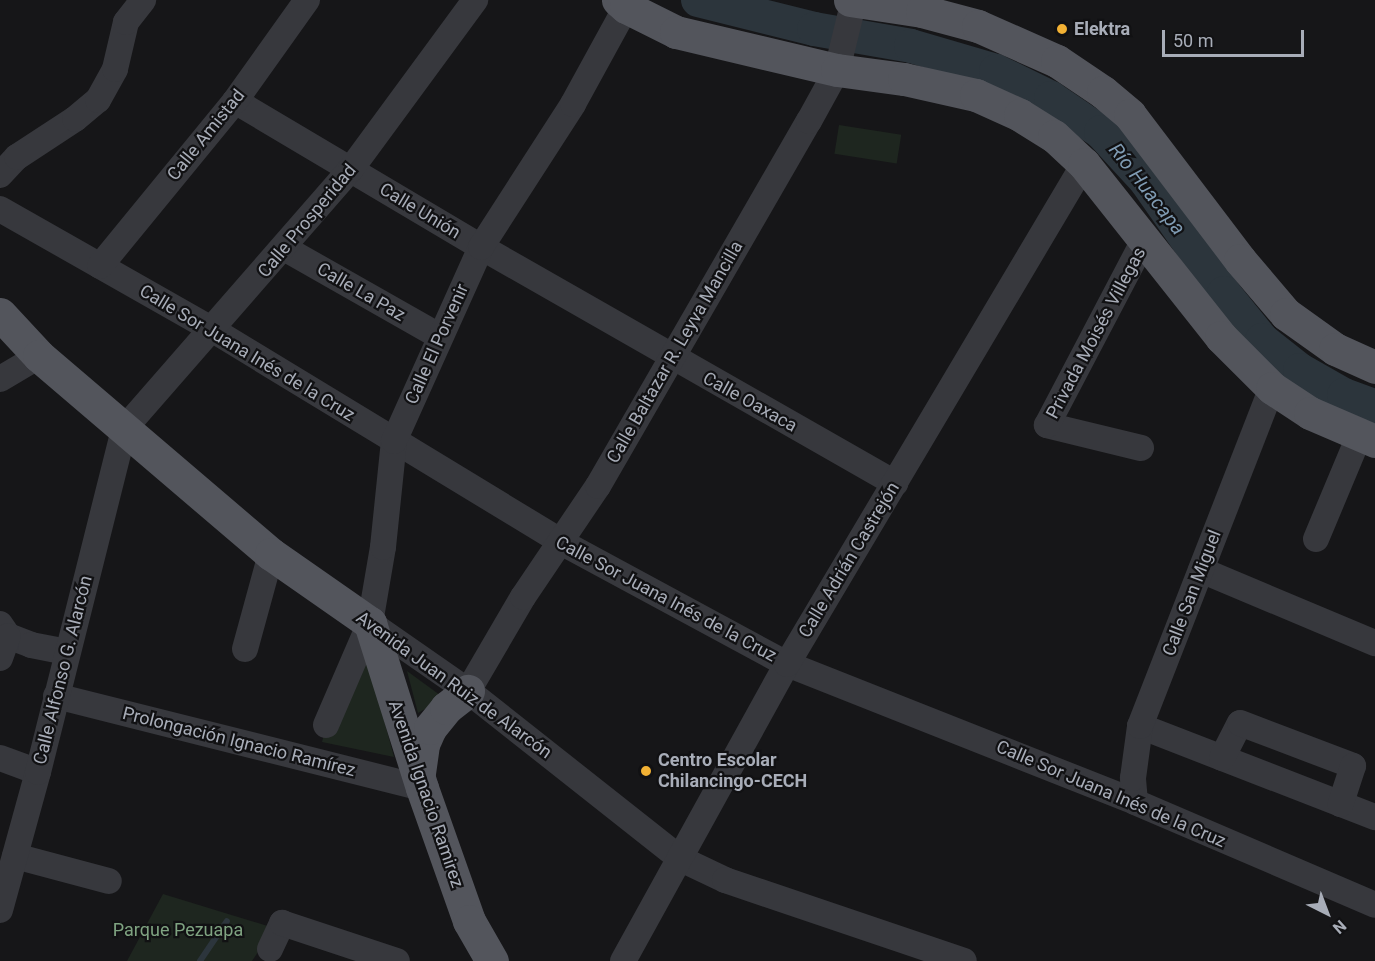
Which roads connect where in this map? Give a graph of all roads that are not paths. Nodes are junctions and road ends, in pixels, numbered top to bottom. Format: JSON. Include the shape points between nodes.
{"nodes":[{"id":1,"x":143,"y":0,"type":"edge"},
{"id":2,"x":307,"y":0,"type":"edge"},
{"id":3,"x":475,"y":0,"type":"edge"},
{"id":4,"x":622,"y":4,"type":"edge"},
{"id":5,"x":852,"y":4,"type":"edge"},
{"id":6,"x":839,"y":63,"type":"junction"},
{"id":7,"x":235,"y":101,"type":"junction"},
{"id":8,"x":1084,"y":165,"type":"junction"},
{"id":9,"x":351,"y":169,"type":"junction"},
{"id":10,"x":0,"y":175,"type":"edge"},
{"id":11,"x":0,"y":209,"type":"edge"},
{"id":12,"x":1144,"y":240,"type":"junction"},
{"id":13,"x":284,"y":248,"type":"junction"},
{"id":14,"x":481,"y":248,"type":"junction"},
{"id":15,"x":100,"y":266,"type":"junction"},
{"id":16,"x":0,"y":314,"type":"edge"},
{"id":17,"x":213,"y":330,"type":"junction"},
{"id":18,"x":439,"y":336,"type":"junction"},
{"id":19,"x":39,"y":356,"type":"junction"},
{"id":20,"x":672,"y":358,"type":"junction"},
{"id":21,"x":1375,"y":368,"type":"edge"},
{"id":22,"x":0,"y":379,"type":"edge"},
{"id":23,"x":1272,"y":387,"type":"junction"},
{"id":24,"x":124,"y":429,"type":"junction"},
{"id":25,"x":1367,"y":438,"type":"edge"},
{"id":26,"x":394,"y":441,"type":"junction"},
{"id":27,"x":1141,"y":448,"type":"dead end"},
{"id":28,"x":895,"y":483,"type":"junction"},
{"id":29,"x":1316,"y":539,"type":"dead end"},
{"id":30,"x":561,"y":542,"type":"junction"},
{"id":31,"x":271,"y":554,"type":"junction"},
{"id":32,"x":1201,"y":570,"type":"junction"},
{"id":33,"x":370,"y":623,"type":"junction"},
{"id":34,"x":3,"y":639,"type":"edge"},
{"id":35,"x":1375,"y":643,"type":"edge"},
{"id":36,"x":245,"y":649,"type":"dead end"},
{"id":37,"x":66,"y":652,"type":"junction"},
{"id":38,"x":787,"y":664,"type":"junction"},
{"id":39,"x":468,"y":691,"type":"junction"},
{"id":40,"x":57,"y":696,"type":"junction"},
{"id":41,"x":326,"y":725,"type":"dead end"},
{"id":42,"x":1140,"y":726,"type":"junction"},
{"id":43,"x":0,"y":758,"type":"edge"},
{"id":44,"x":1222,"y":758,"type":"junction"},
{"id":45,"x":38,"y":772,"type":"junction"},
{"id":46,"x":421,"y":780,"type":"junction"},
{"id":47,"x":1135,"y":802,"type":"junction"},
{"id":48,"x":1341,"y":804,"type":"junction"},
{"id":49,"x":1375,"y":817,"type":"edge"},
{"id":50,"x":15,"y":855,"type":"junction"},
{"id":51,"x":681,"y":859,"type":"junction"},
{"id":52,"x":109,"y":880,"type":"dead end"},
{"id":53,"x":1375,"y":905,"type":"edge"},
{"id":54,"x":0,"y":910,"type":"edge"},
{"id":55,"x":270,"y":949,"type":"dead end"},
{"id":56,"x":397,"y":961,"type":"edge"},
{"id":57,"x":492,"y":961,"type":"edge"},
{"id":58,"x":624,"y":961,"type":"edge"},
{"id":59,"x":964,"y":961,"type":"edge"}],
"edges":[{"from":1,"to":10,"type":"street","via":[[126,22],[115,69],[99,100],[16,157]]},
{"from":2,"to":7,"type":"street","name":"Calle Amistad"},
{"from":3,"to":9,"type":"street","name":"Calle Prosperidad"},
{"from":4,"to":6,"type":"main road","via":[[676,32]]},
{"from":4,"to":14,"type":"street","name":"Calle El Porvenir","via":[[573,104]]},
{"from":5,"to":6,"type":"street","name":"Calle Baltazar R. Leyva Mancilla"},
{"from":5,"to":21,"type":"main road","via":[[922,10],[978,26],[1058,61],[1130,115],[1240,260],[1287,314],[1335,349]]},
{"from":6,"to":8,"type":"main road","via":[[975,95],[1054,136]]},
{"from":6,"to":20,"type":"street","name":"Calle Baltazar R. Leyva Mancilla"},
{"from":7,"to":9,"type":"street","name":"Calle Unión"},
{"from":7,"to":15,"type":"street","name":"Calle Amistad"},
{"from":8,"to":12,"type":"main road"},
{"from":8,"to":28,"type":"street","name":"Calle Adrián Castrejón"},
{"from":9,"to":13,"type":"street","name":"Calle Prosperidad"},
{"from":9,"to":14,"type":"street","name":"Calle Unión"},
{"from":11,"to":15,"type":"street","name":"Calle Sor Juana Inés de la Cruz"},
{"from":12,"to":23,"type":"main road","via":[[1221,337]]},
{"from":12,"to":27,"type":"street","name":"Privada Moisés Villegas","via":[[1047,425]]},
{"from":13,"to":17,"type":"street","name":"Calle Prosperidad"},
{"from":13,"to":18,"type":"street","name":"Calle La Paz"},
{"from":14,"to":18,"type":"street","name":"Calle El Porvenir"},
{"from":14,"to":20,"type":"street","name":"Calle Oaxaca"},
{"from":15,"to":17,"type":"street","name":"Calle Sor Juana Inés de la Cruz"},
{"from":16,"to":19,"type":"main road","name":"Avenida Juan Ruiz de Alarcón"},
{"from":17,"to":24,"type":"street","name":"Calle Prosperidad"},
{"from":17,"to":26,"type":"street","name":"Calle Sor Juana Inés de la Cruz"},
{"from":18,"to":26,"type":"street","name":"Calle El Porvenir"},
{"from":19,"to":22,"type":"street"},
{"from":19,"to":24,"type":"main road","name":"Avenida Juan Ruiz de Alarcón"},
{"from":20,"to":28,"type":"street","name":"Calle Oaxaca"},
{"from":20,"to":30,"type":"street","name":"Calle Baltazar R. Leyva Mancilla"},
{"from":23,"to":25,"type":"main road","via":[[1310,413]]},
{"from":23,"to":32,"type":"street","name":"Calle San Miguel"},
{"from":24,"to":31,"type":"main road","name":"Avenida Juan Ruiz de Alarcón"},
{"from":24,"to":37,"type":"street","name":"Calle Alfonso G. Alarcón"},
{"from":25,"to":29,"type":"street"},
{"from":26,"to":30,"type":"street","name":"Calle Sor Juana Inés de la Cruz"},
{"from":26,"to":33,"type":"street","name":"Calle El Porvenir"},
{"from":28,"to":38,"type":"street","name":"Calle Adrián Castrejón"},
{"from":30,"to":38,"type":"street","name":"Calle Sor Juana Inés de la Cruz"},
{"from":30,"to":39,"type":"street","name":"Calle Baltazar R. Leyva Mancilla","via":[[523,597]]},
{"from":31,"to":33,"type":"main road","name":"Avenida Juan Ruiz de Alarcón"},
{"from":31,"to":36,"type":"street"},
{"from":32,"to":35,"type":"street"},
{"from":32,"to":42,"type":"street","name":"Calle San Miguel"},
{"from":33,"to":39,"type":"street","name":"Avenida Juan Ruiz de Alarcón"},
{"from":33,"to":41,"type":"street","name":"Calle El Porvenir"},
{"from":33,"to":46,"type":"main road","name":"Avenida Ignacio Ramirez"},
{"from":34,"to":37,"type":"street"},
{"from":37,"to":40,"type":"street","name":"Calle Alfonso G. Alarcón"},
{"from":38,"to":47,"type":"street","name":"Calle Sor Juana Inés de la Cruz"},
{"from":38,"to":51,"type":"street","name":"Calle Adrián Castrejón"},
{"from":39,"to":46,"type":"main road","via":[[446,708],[430,728],[423,744]]},
{"from":39,"to":51,"type":"street","name":"Avenida Juan Ruiz de Alarcón"},
{"from":40,"to":45,"type":"street","name":"Calle Alfonso G. Alarcón"},
{"from":40,"to":46,"type":"street","name":"Prolongación Ignacio Ramírez"},
{"from":42,"to":44,"type":"street"},
{"from":42,"to":47,"type":"street","name":"Calle San Miguel","via":[[1133,778]]},
{"from":43,"to":45,"type":"street"},
{"from":44,"to":48,"type":"street"},
{"from":44,"to":48,"type":"street","via":[[1240,723],[1353,766]]},
{"from":45,"to":50,"type":"street","name":"Calle Alfonso G. Alarcón"},
{"from":46,"to":57,"type":"main road","name":"Avenida Ignacio Ramirez","via":[[470,921]]},
{"from":47,"to":53,"type":"street","name":"Calle Sor Juana Inés de la Cruz"},
{"from":48,"to":49,"type":"street"},
{"from":50,"to":52,"type":"street"},
{"from":50,"to":54,"type":"street","name":"Calle Alfonso G. Alarcón"},
{"from":51,"to":58,"type":"street","name":"Calle Adrián Castrejón"},
{"from":51,"to":59,"type":"street","name":"Avenida Juan Ruiz de Alarcón","via":[[725,880]]},
{"from":55,"to":56,"type":"street","via":[[282,923]]}]}
